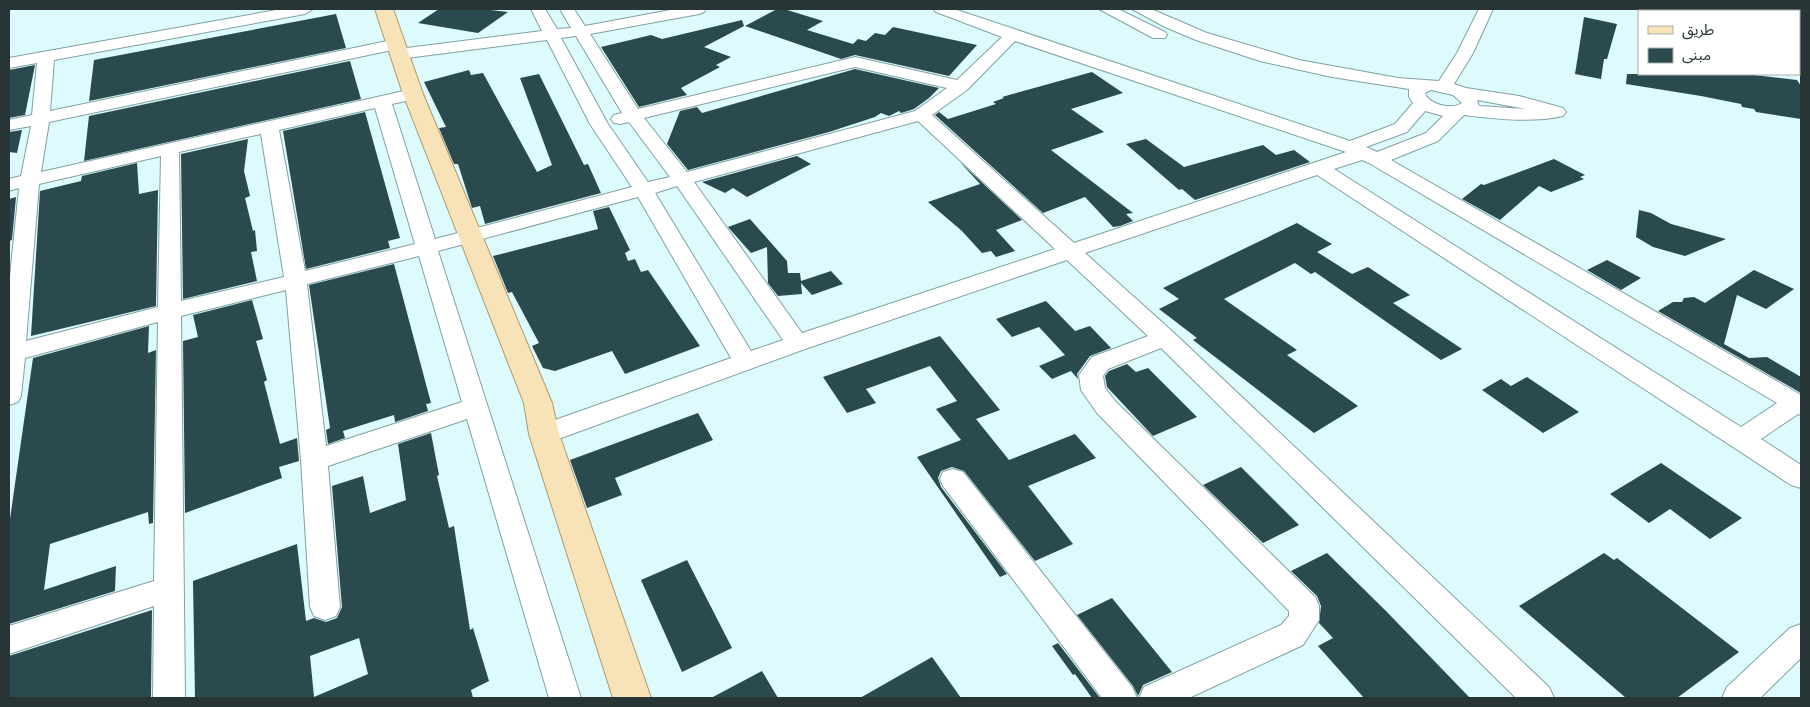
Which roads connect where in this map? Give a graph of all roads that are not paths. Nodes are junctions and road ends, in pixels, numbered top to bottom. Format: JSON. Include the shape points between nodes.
{"nodes":[{"id":1,"x":305,"y":9,"type":"edge"},
{"id":2,"x":384,"y":9,"type":"edge"},
{"id":3,"x":538,"y":9,"type":"edge"},
{"id":4,"x":567,"y":9,"type":"edge"},
{"id":5,"x":700,"y":9,"type":"edge"},
{"id":6,"x":941,"y":9,"type":"edge"},
{"id":7,"x":1106,"y":9,"type":"edge"},
{"id":8,"x":1140,"y":9,"type":"edge"},
{"id":9,"x":1486,"y":9,"type":"edge"},
{"id":10,"x":581,"y":31,"type":"junction"},
{"id":11,"x":551,"y":34,"type":"junction"},
{"id":12,"x":1012,"y":35,"type":"junction"},
{"id":13,"x":398,"y":49,"type":"junction"},
{"id":14,"x":46,"y":56,"type":"junction"},
{"id":15,"x":9,"y":63,"type":"edge"},
{"id":16,"x":962,"y":86,"type":"junction"},
{"id":17,"x":1452,"y":89,"type":"junction"},
{"id":18,"x":413,"y":94,"type":"junction"},
{"id":19,"x":1422,"y":96,"type":"junction"},
{"id":20,"x":382,"y":101,"type":"junction"},
{"id":21,"x":1462,"y":110,"type":"junction"},
{"id":22,"x":921,"y":115,"type":"junction"},
{"id":23,"x":633,"y":116,"type":"junction"},
{"id":24,"x":41,"y":118,"type":"junction"},
{"id":25,"x":9,"y":124,"type":"edge"},
{"id":26,"x":599,"y":124,"type":"junction"},
{"id":27,"x":269,"y":127,"type":"junction"},
{"id":28,"x":170,"y":150,"type":"junction"},
{"id":29,"x":1363,"y":153,"type":"junction"},
{"id":30,"x":1318,"y":167,"type":"junction"},
{"id":31,"x":682,"y":179,"type":"junction"},
{"id":32,"x":30,"y":181,"type":"junction"},
{"id":33,"x":9,"y":186,"type":"edge"},
{"id":34,"x":643,"y":189,"type":"junction"},
{"id":35,"x":470,"y":234,"type":"junction"},
{"id":36,"x":426,"y":247,"type":"junction"},
{"id":37,"x":1068,"y":250,"type":"junction"},
{"id":38,"x":296,"y":281,"type":"junction"},
{"id":39,"x":168,"y":310,"type":"junction"},
{"id":40,"x":1165,"y":338,"type":"junction"},
{"id":41,"x":797,"y":343,"type":"junction"},
{"id":42,"x":12,"y":353,"type":"edge"},
{"id":43,"x":746,"y":362,"type":"junction"},
{"id":44,"x":9,"y":396,"type":"edge"},
{"id":45,"x":1799,"y":405,"type":"edge"},
{"id":46,"x":474,"y":407,"type":"junction"},
{"id":47,"x":544,"y":434,"type":"junction"},
{"id":48,"x":1742,"y":439,"type":"junction"},
{"id":49,"x":314,"y":460,"type":"junction"},
{"id":50,"x":1801,"y":478,"type":"edge"},
{"id":51,"x":954,"y":479,"type":"dead end"},
{"id":52,"x":168,"y":589,"type":"junction"},
{"id":53,"x":325,"y":607,"type":"dead end"},
{"id":54,"x":1801,"y":638,"type":"edge"},
{"id":55,"x":9,"y":640,"type":"edge"},
{"id":56,"x":169,"y":698,"type":"edge"},
{"id":57,"x":565,"y":698,"type":"edge"},
{"id":58,"x":632,"y":698,"type":"edge"},
{"id":59,"x":1121,"y":698,"type":"edge"},
{"id":60,"x":1155,"y":698,"type":"edge"},
{"id":61,"x":1538,"y":698,"type":"edge"},
{"id":62,"x":1738,"y":698,"type":"edge"}],
"edges":[{"from":1,"to":14,"type":"street"},
{"from":2,"to":13,"type":"main road"},
{"from":3,"to":11,"type":"street"},
{"from":4,"to":10,"type":"street"},
{"from":5,"to":10,"type":"street"},
{"from":6,"to":12,"type":"street"},
{"from":7,"to":19,"type":"street","via":[[1173,41],[1232,61],[1295,77]]},
{"from":8,"to":19,"type":"street","via":[[1190,33],[1244,51]]},
{"from":9,"to":17,"type":"street"},
{"from":10,"to":11,"type":"street"},
{"from":10,"to":23,"type":"street"},
{"from":11,"to":13,"type":"street"},
{"from":11,"to":26,"type":"street"},
{"from":12,"to":16,"type":"street"},
{"from":12,"to":29,"type":"street"},
{"from":13,"to":18,"type":"main road"},
{"from":13,"to":24,"type":"street"},
{"from":14,"to":15,"type":"street"},
{"from":14,"to":24,"type":"street"},
{"from":16,"to":22,"type":"street"},
{"from":16,"to":23,"type":"street","via":[[856,62]]},
{"from":17,"to":19,"type":"street"},
{"from":17,"to":21,"type":"street","via":[[1467,96],[1471,104]]},
{"from":17,"to":21,"type":"street","via":[[1519,101],[1557,112],[1523,114]]},
{"from":18,"to":20,"type":"street"},
{"from":18,"to":35,"type":"main road"},
{"from":19,"to":21,"type":"street","via":[[1440,110]]},
{"from":19,"to":29,"type":"street","via":[[1401,128]]},
{"from":20,"to":27,"type":"street"},
{"from":20,"to":36,"type":"street"},
{"from":21,"to":29,"type":"street","via":[[1432,137]]},
{"from":22,"to":31,"type":"street"},
{"from":22,"to":37,"type":"street"},
{"from":23,"to":26,"type":"street"},
{"from":23,"to":31,"type":"street"},
{"from":24,"to":25,"type":"street"},
{"from":24,"to":32,"type":"street"},
{"from":26,"to":34,"type":"street"},
{"from":27,"to":28,"type":"street"},
{"from":27,"to":38,"type":"street"},
{"from":28,"to":32,"type":"street"},
{"from":28,"to":39,"type":"street"},
{"from":29,"to":30,"type":"street"},
{"from":29,"to":45,"type":"street"},
{"from":30,"to":37,"type":"street"},
{"from":30,"to":48,"type":"street"},
{"from":31,"to":34,"type":"street"},
{"from":31,"to":41,"type":"street"},
{"from":32,"to":33,"type":"street"},
{"from":32,"to":42,"type":"street"},
{"from":34,"to":35,"type":"street"},
{"from":34,"to":43,"type":"street"},
{"from":35,"to":36,"type":"street"},
{"from":35,"to":47,"type":"main road","via":[[538,403]]},
{"from":36,"to":38,"type":"street"},
{"from":36,"to":46,"type":"street"},
{"from":37,"to":40,"type":"street"},
{"from":37,"to":41,"type":"street"},
{"from":38,"to":39,"type":"street"},
{"from":38,"to":49,"type":"street"},
{"from":39,"to":42,"type":"street"},
{"from":39,"to":52,"type":"street"},
{"from":40,"to":60,"type":"street","via":[[1100,362],[1091,375],[1093,390],[1106,407],[1304,606],[1304,620],[1292,635]]},
{"from":40,"to":61,"type":"street"},
{"from":41,"to":43,"type":"street"},
{"from":42,"to":44,"type":"street"},
{"from":43,"to":47,"type":"street"},
{"from":45,"to":48,"type":"street"},
{"from":46,"to":49,"type":"street"},
{"from":46,"to":57,"type":"street"},
{"from":47,"to":58,"type":"main road"},
{"from":48,"to":50,"type":"street"},
{"from":49,"to":53,"type":"street"},
{"from":51,"to":59,"type":"street"},
{"from":52,"to":55,"type":"street"},
{"from":52,"to":56,"type":"street"},
{"from":54,"to":62,"type":"street"}]}
